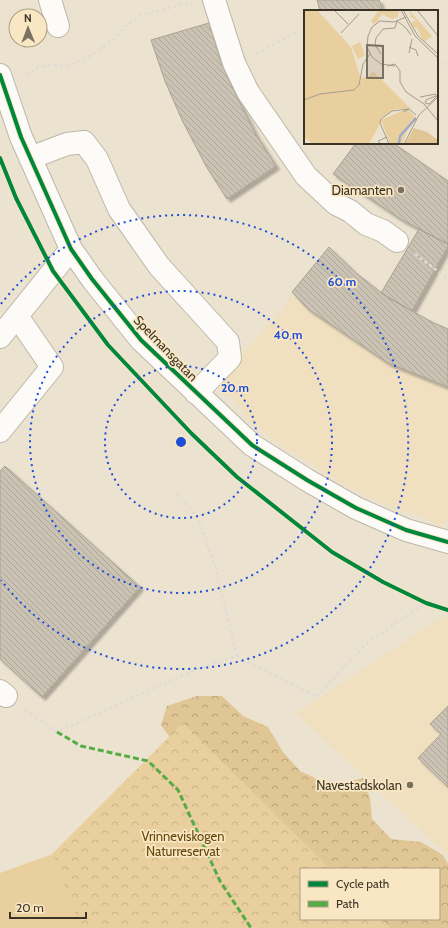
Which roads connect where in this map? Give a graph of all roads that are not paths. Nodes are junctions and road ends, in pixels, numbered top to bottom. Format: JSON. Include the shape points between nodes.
{"nodes":[{"id":1,"x":50,"y":0,"type":"edge"},
{"id":2,"x":204,"y":1,"type":"edge"},
{"id":3,"x":58,"y":26,"type":"dead end"},
{"id":4,"x":1,"y":78,"type":"edge"},
{"id":5,"x":30,"y":158,"type":"junction"},
{"id":6,"x":397,"y":241,"type":"road end"},
{"id":7,"x":71,"y":249,"type":"junction"},
{"id":8,"x":17,"y":316,"type":"junction"},
{"id":9,"x":0,"y":337,"type":"edge"},
{"id":10,"x":196,"y":393,"type":"junction"},
{"id":11,"x":0,"y":431,"type":"edge"},
{"id":12,"x":448,"y":542,"type":"edge"}],
"edges":[{"from":1,"to":3,"type":"street"},
{"from":2,"to":6,"type":"street","via":[[248,92],[306,176],[336,204]]},
{"from":4,"to":5,"type":"street","name":"Spelmansgatan"},
{"from":5,"to":7,"type":"street","name":"Spelmansgatan"},
{"from":5,"to":10,"type":"street","via":[[67,144],[84,142],[97,159],[119,209],[154,259],[228,342],[230,358]]},
{"from":7,"to":8,"type":"street"},
{"from":7,"to":10,"type":"street","name":"Spelmansgatan","via":[[141,340]]},
{"from":8,"to":9,"type":"street"},
{"from":8,"to":11,"type":"street","via":[[52,367]]},
{"from":10,"to":12,"type":"street","name":"Spelmansgatan","via":[[252,445],[307,480],[356,508],[406,530]]}]}
